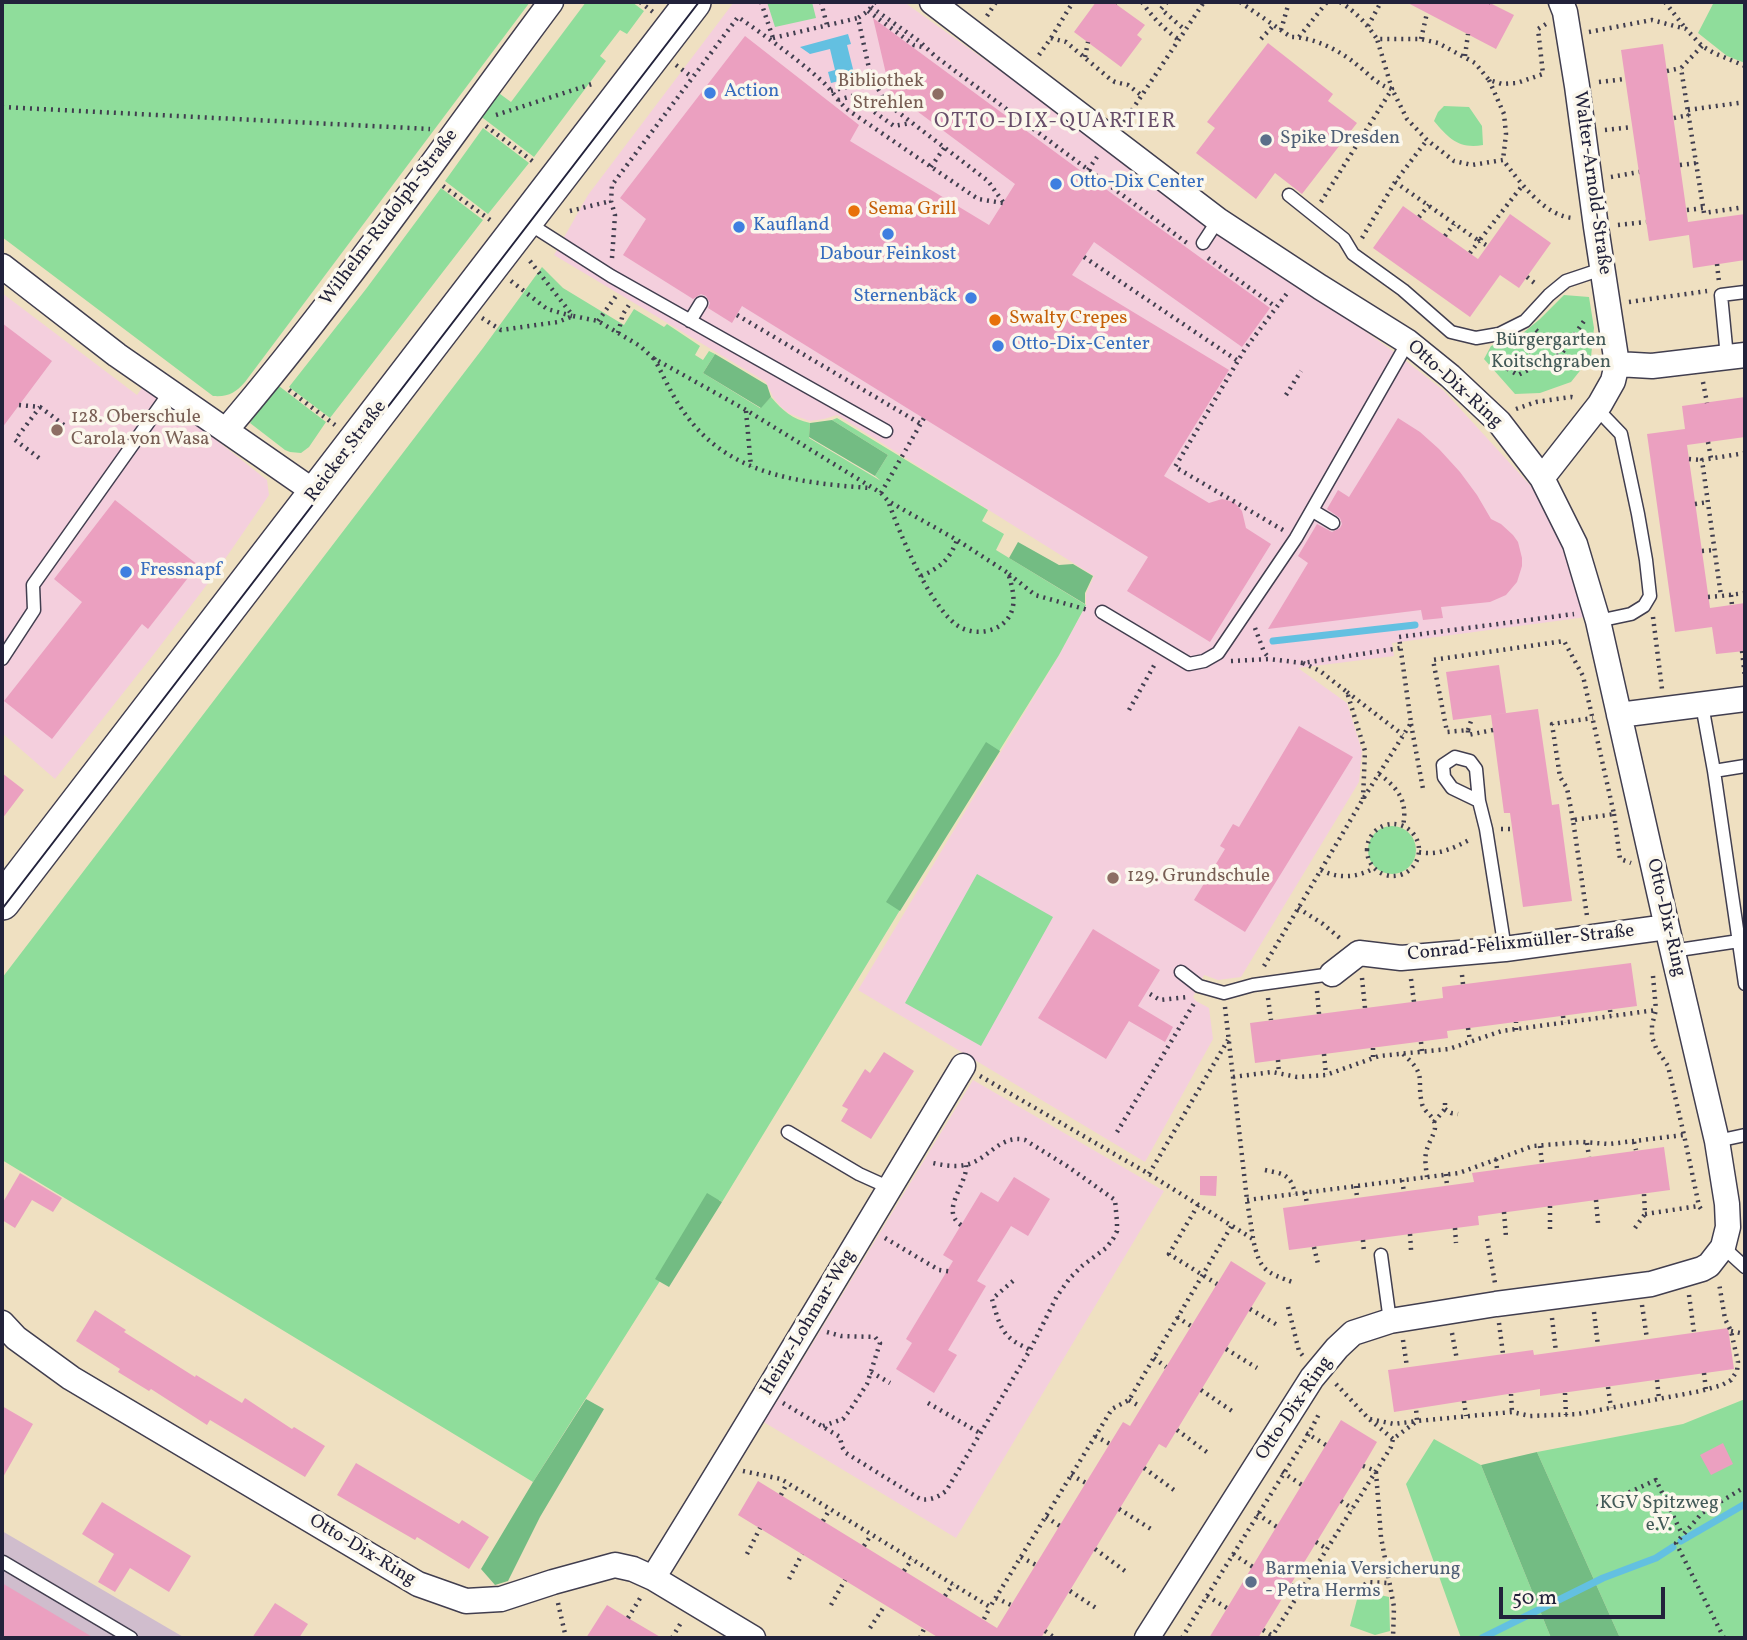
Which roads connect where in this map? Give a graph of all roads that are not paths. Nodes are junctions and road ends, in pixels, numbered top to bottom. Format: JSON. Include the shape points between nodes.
{"nodes":[{"id":1,"x":551,"y":2,"type":"edge"},
{"id":2,"x":693,"y":2,"type":"edge"},
{"id":3,"x":932,"y":2,"type":"edge"},
{"id":4,"x":1565,"y":16,"type":"edge"},
{"id":5,"x":1289,"y":195,"type":"dead end"},
{"id":6,"x":1218,"y":220,"type":"junction"},
{"id":7,"x":518,"y":229,"type":"junction"},
{"id":8,"x":1201,"y":247,"type":"road end"},
{"id":9,"x":2,"y":266,"type":"edge"},
{"id":10,"x":1602,"y":269,"type":"junction"},
{"id":11,"x":1745,"y":292,"type":"edge"},
{"id":12,"x":701,"y":303,"type":"dead end"},
{"id":13,"x":690,"y":321,"type":"junction"},
{"id":14,"x":1408,"y":342,"type":"junction"},
{"id":15,"x":1736,"y":356,"type":"edge"},
{"id":16,"x":1617,"y":364,"type":"junction"},
{"id":17,"x":170,"y":393,"type":"junction"},
{"id":18,"x":1599,"y":407,"type":"junction"},
{"id":19,"x":226,"y":430,"type":"junction"},
{"id":20,"x":886,"y":431,"type":"dead end"},
{"id":21,"x":1542,"y":478,"type":"junction"},
{"id":22,"x":316,"y":493,"type":"junction"},
{"id":23,"x":1312,"y":511,"type":"junction"},
{"id":24,"x":1333,"y":523,"type":"dead end"},
{"id":25,"x":1102,"y":612,"type":"dead end"},
{"id":26,"x":1597,"y":616,"type":"junction"},
{"id":27,"x":2,"y":659,"type":"edge"},
{"id":28,"x":1745,"y":699,"type":"edge"},
{"id":29,"x":1702,"y":705,"type":"junction"},
{"id":30,"x":1619,"y":715,"type":"junction"},
{"id":31,"x":1745,"y":766,"type":"edge"},
{"id":32,"x":1714,"y":771,"type":"junction"},
{"id":33,"x":1479,"y":801,"type":"dead end"},
{"id":34,"x":2,"y":902,"type":"edge"},
{"id":35,"x":1667,"y":927,"type":"junction"},
{"id":36,"x":1739,"y":941,"type":"junction"},
{"id":37,"x":1505,"y":949,"type":"junction"},
{"id":38,"x":1672,"y":951,"type":"junction"},
{"id":39,"x":1181,"y":972,"type":"dead end"},
{"id":40,"x":1332,"y":974,"type":"joint"},
{"id":41,"x":1745,"y":984,"type":"edge"},
{"id":42,"x":963,"y":1066,"type":"road end"},
{"id":43,"x":788,"y":1132,"type":"dead end"},
{"id":44,"x":1745,"y":1135,"type":"edge"},
{"id":45,"x":1717,"y":1140,"type":"junction"},
{"id":46,"x":890,"y":1188,"type":"junction"},
{"id":47,"x":1719,"y":1253,"type":"junction"},
{"id":48,"x":1381,"y":1255,"type":"dead end"},
{"id":49,"x":1745,"y":1267,"type":"edge"},
{"id":50,"x":1390,"y":1321,"type":"junction"},
{"id":51,"x":2,"y":1323,"type":"edge"},
{"id":52,"x":2,"y":1559,"type":"edge"},
{"id":53,"x":653,"y":1578,"type":"junction"},
{"id":54,"x":131,"y":1638,"type":"edge"},
{"id":55,"x":753,"y":1638,"type":"edge"},
{"id":56,"x":1147,"y":1638,"type":"edge"}],
"edges":[{"from":1,"to":19,"type":"street","name":"Wilhelm-Rudolph-Straße","via":[[468,121]]},
{"from":2,"to":7,"type":"street","name":"Reicker Straße"},
{"from":3,"to":6,"type":"street","name":"Otto-Dix-Ring","via":[[1026,73],[1105,147]]},
{"from":4,"to":10,"type":"street","name":"Walter-Arnold-Straße"},
{"from":5,"to":10,"type":"lane","via":[[1344,239],[1353,254],[1451,332],[1476,338],[1499,334],[1525,321],[1566,281]]},
{"from":6,"to":8,"type":"lane"},
{"from":6,"to":14,"type":"street","name":"Otto-Dix-Ring"},
{"from":7,"to":13,"type":"lane"},
{"from":7,"to":22,"type":"street","name":"Reicker Straße"},
{"from":9,"to":17,"type":"street"},
{"from":10,"to":16,"type":"street","name":"Walter-Arnold-Straße"},
{"from":11,"to":15,"type":"lane","via":[[1721,295]]},
{"from":12,"to":13,"type":"lane"},
{"from":13,"to":20,"type":"lane"},
{"from":14,"to":21,"type":"street","name":"Otto-Dix-Ring","via":[[1499,422]]},
{"from":14,"to":23,"type":"lane"},
{"from":15,"to":16,"type":"street","via":[[1652,366]]},
{"from":16,"to":18,"type":"street"},
{"from":17,"to":19,"type":"street"},
{"from":17,"to":27,"type":"lane","via":[[33,585],[34,610]]},
{"from":18,"to":21,"type":"street"},
{"from":18,"to":26,"type":"lane","via":[[1621,433],[1650,596],[1631,614]]},
{"from":19,"to":22,"type":"street"},
{"from":21,"to":26,"type":"street","name":"Otto-Dix-Ring","via":[[1575,544]]},
{"from":22,"to":34,"type":"street","name":"Reicker Straße"},
{"from":23,"to":24,"type":"lane"},
{"from":23,"to":25,"type":"lane","via":[[1218,653],[1204,661],[1189,664]]},
{"from":26,"to":30,"type":"street","name":"Otto-Dix-Ring"},
{"from":28,"to":29,"type":"street"},
{"from":29,"to":30,"type":"street"},
{"from":29,"to":32,"type":"lane"},
{"from":30,"to":35,"type":"street","name":"Otto-Dix-Ring"},
{"from":31,"to":32,"type":"lane"},
{"from":32,"to":36,"type":"lane"},
{"from":33,"to":37,"type":"lane"},
{"from":35,"to":37,"type":"street","name":"Conrad-Felixmüller-Straße"},
{"from":35,"to":38,"type":"street","name":"Otto-Dix-Ring"},
{"from":36,"to":38,"type":"lane"},
{"from":36,"to":41,"type":"lane"},
{"from":37,"to":40,"type":"street","name":"Conrad-Felixmüller-Straße","via":[[1401,958],[1359,953]]},
{"from":38,"to":45,"type":"street","name":"Otto-Dix-Ring"},
{"from":39,"to":40,"type":"lane","name":"Conrad-Felixmüller-Straße","via":[[1199,986],[1224,993]]},
{"from":42,"to":46,"type":"street","name":"Heinz-Lohmar-Weg"},
{"from":43,"to":46,"type":"lane"},
{"from":44,"to":45,"type":"lane"},
{"from":45,"to":47,"type":"street","name":"Otto-Dix-Ring","via":[[1728,1227]]},
{"from":46,"to":53,"type":"street","name":"Heinz-Lohmar-Weg"},
{"from":47,"to":49,"type":"lane"},
{"from":47,"to":50,"type":"street","name":"Otto-Dix-Ring","via":[[1709,1265],[1640,1285]]},
{"from":48,"to":50,"type":"lane"},
{"from":50,"to":56,"type":"street","name":"Otto-Dix-Ring","via":[[1353,1333],[1312,1378]]},
{"from":51,"to":53,"type":"street","name":"Otto-Dix-Ring","via":[[71,1378],[418,1584],[466,1601],[501,1599],[615,1565]]},
{"from":52,"to":54,"type":"lane"},
{"from":53,"to":55,"type":"street","name":"Otto-Dix-Ring"}]}
